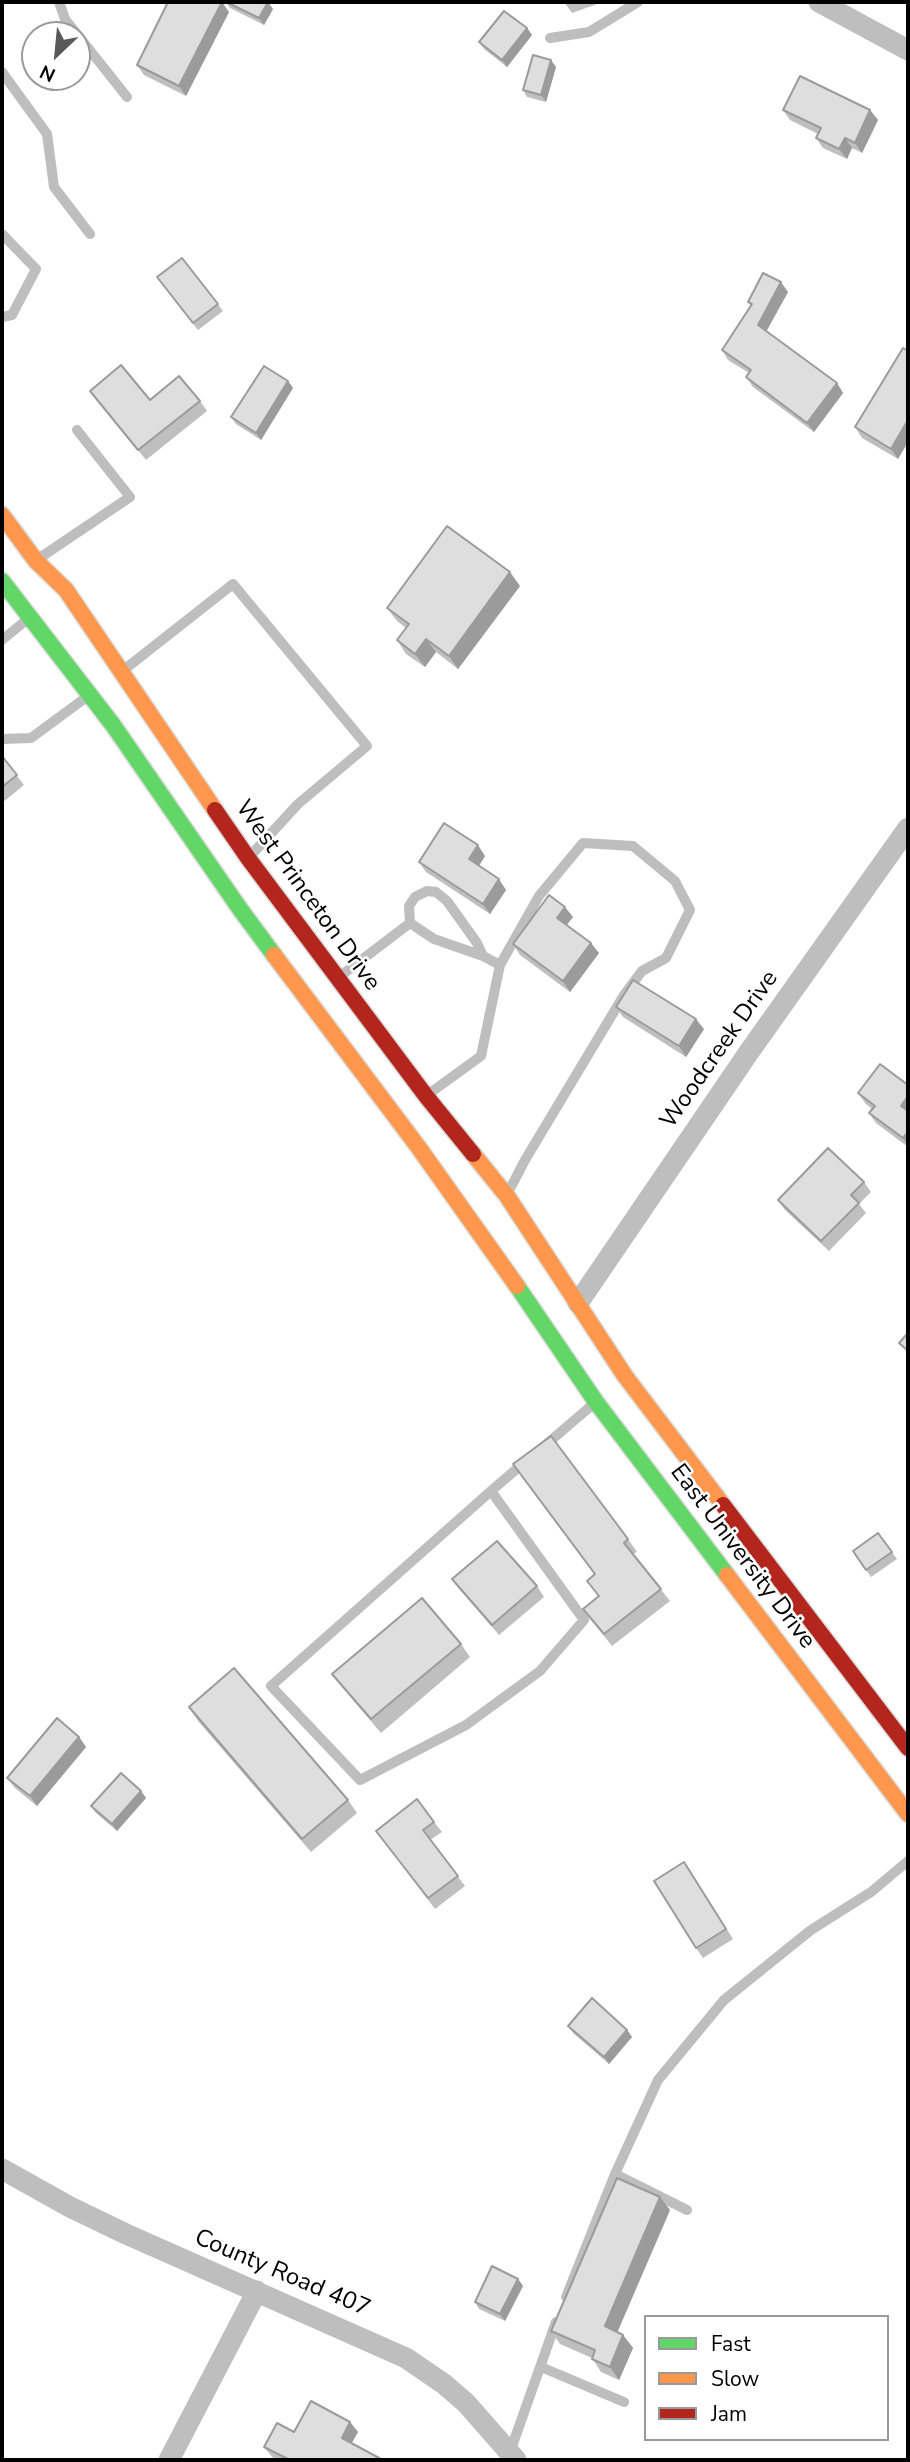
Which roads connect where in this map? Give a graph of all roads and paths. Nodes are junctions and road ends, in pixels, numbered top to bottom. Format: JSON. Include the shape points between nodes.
{"nodes":[{"id":1,"x":58,"y":2,"type":"edge"},
{"id":2,"x":638,"y":2,"type":"edge"},
{"id":3,"x":819,"y":2,"type":"edge"},
{"id":4,"x":550,"y":37,"type":"dead end"},
{"id":5,"x":908,"y":50,"type":"edge"},
{"id":6,"x":2,"y":72,"type":"edge"},
{"id":7,"x":127,"y":97,"type":"dead end"},
{"id":8,"x":2,"y":234,"type":"edge"},
{"id":9,"x":90,"y":234,"type":"dead end"},
{"id":10,"x":2,"y":317,"type":"edge"},
{"id":11,"x":77,"y":430,"type":"dead end"},
{"id":12,"x":2,"y":515,"type":"edge"},
{"id":13,"x":36,"y":561,"type":"junction"},
{"id":14,"x":2,"y":581,"type":"edge"},
{"id":15,"x":29,"y":618,"type":"junction"},
{"id":16,"x":2,"y":640,"type":"edge"},
{"id":17,"x":115,"y":676,"type":"junction"},
{"id":18,"x":94,"y":692,"type":"junction"},
{"id":19,"x":2,"y":740,"type":"edge"},
{"id":20,"x":908,"y":828,"type":"edge"},
{"id":21,"x":248,"y":858,"type":"junction"},
{"id":22,"x":410,"y":923,"type":"junction"},
{"id":23,"x":483,"y":956,"type":"junction"},
{"id":24,"x":500,"y":965,"type":"junction"},
{"id":25,"x":338,"y":978,"type":"junction"},
{"id":26,"x":426,"y":1096,"type":"junction"},
{"id":27,"x":507,"y":1196,"type":"junction"},
{"id":28,"x":578,"y":1303,"type":"junction"},
{"id":29,"x":601,"y":1398,"type":"junction"},
{"id":30,"x":491,"y":1490,"type":"junction"},
{"id":31,"x":908,"y":1748,"type":"edge"},
{"id":32,"x":908,"y":1814,"type":"edge"},
{"id":33,"x":908,"y":1861,"type":"edge"},
{"id":34,"x":2,"y":2169,"type":"edge"},
{"id":35,"x":615,"y":2174,"type":"junction"},
{"id":36,"x":687,"y":2210,"type":"dead end"},
{"id":37,"x":257,"y":2291,"type":"junction"},
{"id":38,"x":541,"y":2367,"type":"junction"},
{"id":39,"x":624,"y":2402,"type":"dead end"},
{"id":40,"x":513,"y":2456,"type":"edge"},
{"id":41,"x":169,"y":2460,"type":"edge"}],
"edges":[{"from":1,"to":7,"type":"lane","via":[[65,19]]},
{"from":2,"to":4,"type":"lane","via":[[589,32]]},
{"from":3,"to":5,"type":"street"},
{"from":6,"to":9,"type":"lane","via":[[47,134],[54,187]]},
{"from":8,"to":10,"type":"lane","via":[[36,269],[12,315]]},
{"from":11,"to":13,"type":"lane","via":[[130,497]]},
{"from":12,"to":13,"type":"highway","name":"West Princeton Drive"},
{"from":13,"to":17,"type":"highway","name":"West Princeton Drive","via":[[66,590]]},
{"from":14,"to":15,"type":"highway"},
{"from":15,"to":16,"type":"lane"},
{"from":15,"to":18,"type":"highway"},
{"from":17,"to":21,"type":"highway","name":"West Princeton Drive"},
{"from":17,"to":21,"type":"lane","via":[[233,584],[367,746],[298,804]]},
{"from":18,"to":19,"type":"lane","via":[[30,738]]},
{"from":18,"to":29,"type":"highway","name":"East University Drive","via":[[240,909]]},
{"from":20,"to":28,"type":"street","name":"Woodcreek Drive"},
{"from":21,"to":25,"type":"highway","name":"West Princeton Drive"},
{"from":22,"to":23,"type":"lane","via":[[434,939]]},
{"from":22,"to":23,"type":"lane","via":[[409,906],[415,897],[436,892],[447,901]]},
{"from":22,"to":25,"type":"lane"},
{"from":23,"to":24,"type":"lane"},
{"from":24,"to":26,"type":"lane","via":[[481,1056]]},
{"from":24,"to":27,"type":"lane","via":[[539,896],[583,843],[633,846],[675,881],[690,910],[666,958],[642,971],[624,995]]},
{"from":25,"to":26,"type":"highway","name":"West Princeton Drive"},
{"from":26,"to":27,"type":"highway","name":"West Princeton Drive"},
{"from":27,"to":28,"type":"highway","name":"West Princeton Drive"},
{"from":28,"to":31,"type":"highway","name":"East University Drive","via":[[620,1381]]},
{"from":29,"to":30,"type":"lane"},
{"from":29,"to":32,"type":"highway","name":"East University Drive"},
{"from":30,"to":30,"type":"lane","via":[[271,1686],[360,1780],[476,1717],[540,1671],[584,1620]]},
{"from":33,"to":35,"type":"lane","via":[[724,2000],[658,2080]]},
{"from":34,"to":37,"type":"street","name":"County Road 407","via":[[126,2234]]},
{"from":35,"to":36,"type":"lane"},
{"from":35,"to":38,"type":"lane"},
{"from":37,"to":40,"type":"street","name":"County Road 407","via":[[406,2358],[466,2403]]},
{"from":37,"to":41,"type":"street"},
{"from":38,"to":39,"type":"lane"},
{"from":38,"to":40,"type":"lane"}]}
